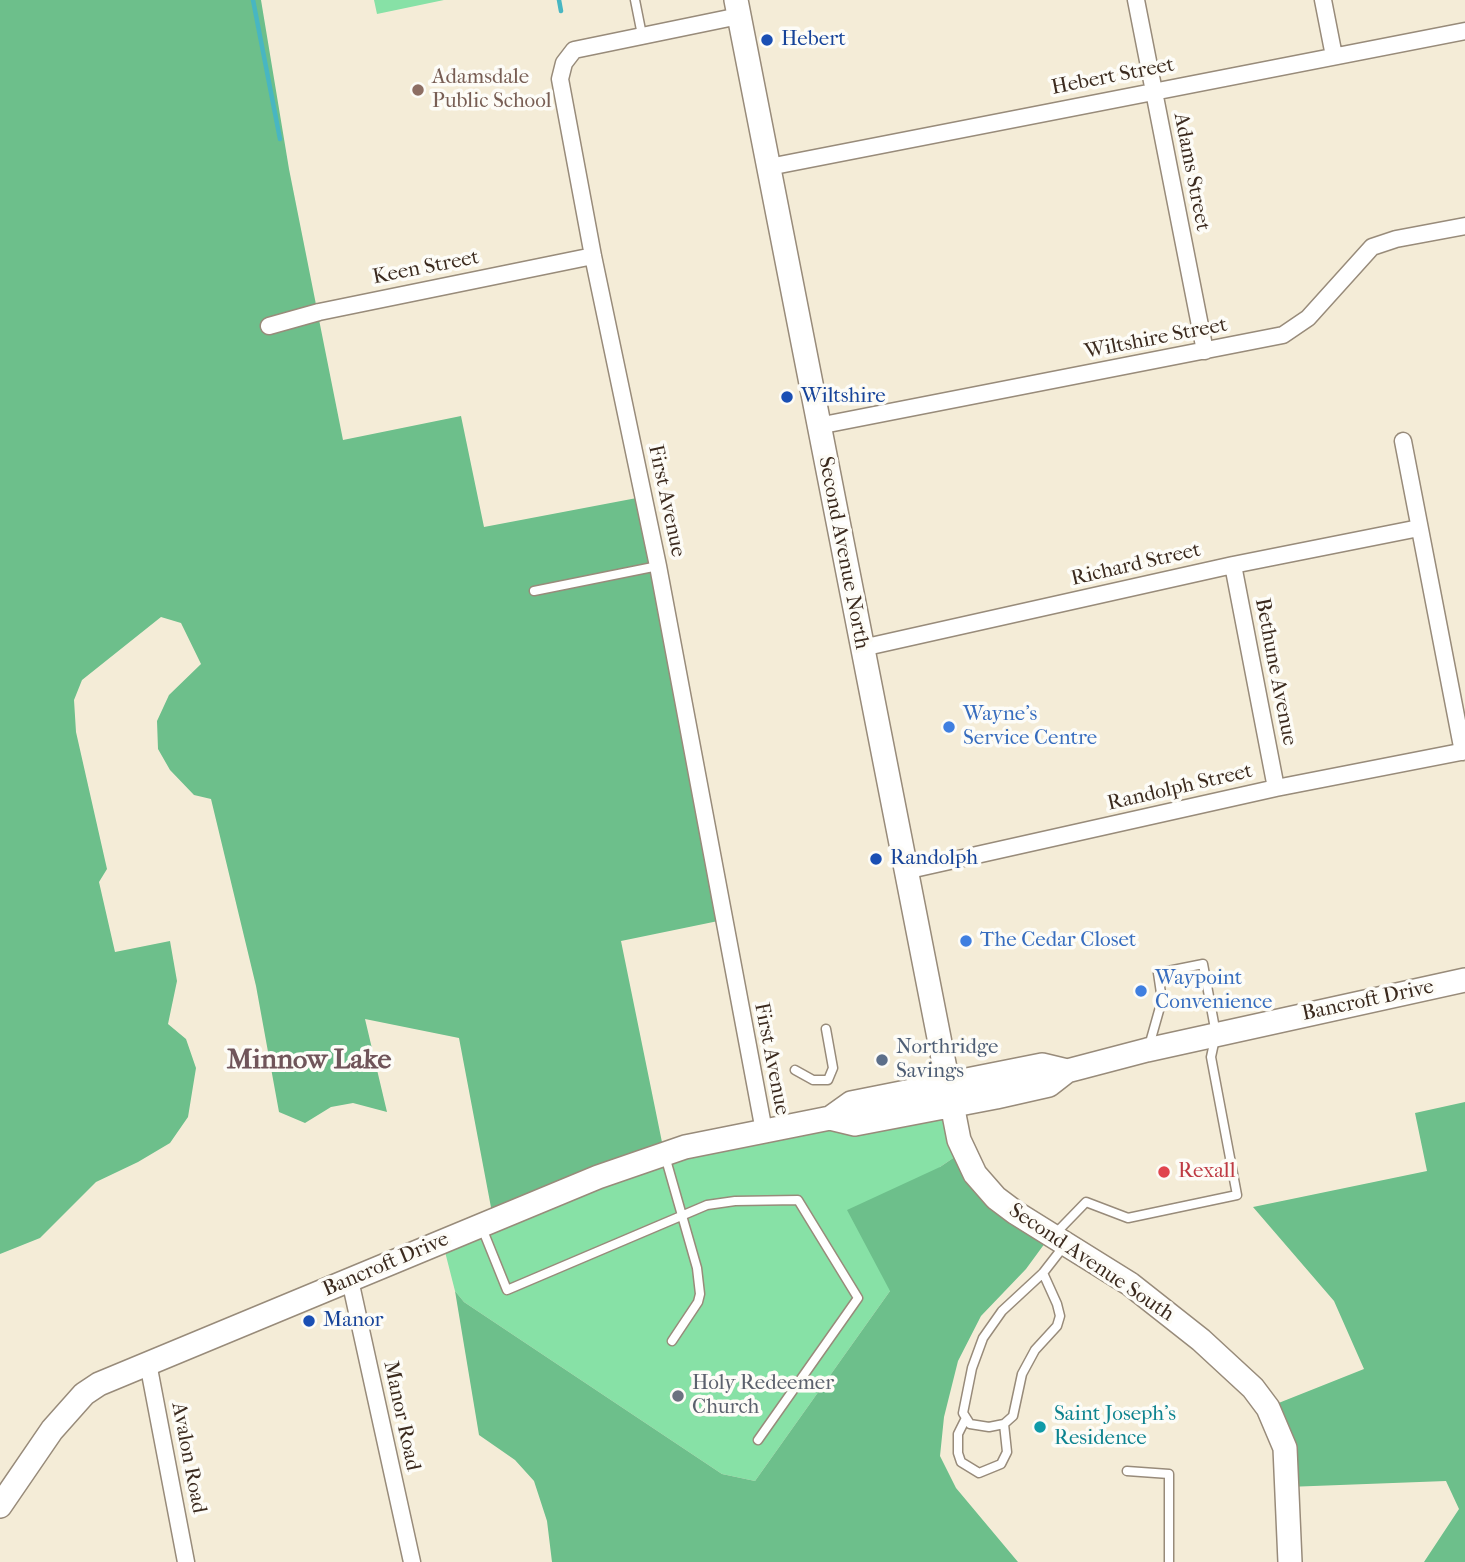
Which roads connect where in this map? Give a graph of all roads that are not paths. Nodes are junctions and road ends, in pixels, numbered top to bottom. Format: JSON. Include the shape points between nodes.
{"nodes":[{"id":1,"x":635,"y":0,"type":"edge"},
{"id":2,"x":1136,"y":0,"type":"edge"},
{"id":3,"x":1323,"y":0,"type":"edge"},
{"id":4,"x":738,"y":8,"type":"edge"},
{"id":5,"x":1465,"y":31,"type":"edge"},
{"id":6,"x":642,"y":35,"type":"junction"},
{"id":7,"x":1334,"y":56,"type":"junction"},
{"id":8,"x":1154,"y":90,"type":"junction"},
{"id":9,"x":769,"y":167,"type":"junction"},
{"id":10,"x":1465,"y":226,"type":"edge"},
{"id":11,"x":593,"y":256,"type":"junction"},
{"id":12,"x":270,"y":326,"type":"dead end"},
{"id":13,"x":1205,"y":351,"type":"junction"},
{"id":14,"x":818,"y":426,"type":"junction"},
{"id":15,"x":1403,"y":441,"type":"dead end"},
{"id":16,"x":1419,"y":528,"type":"junction"},
{"id":17,"x":658,"y":565,"type":"junction"},
{"id":18,"x":1233,"y":565,"type":"junction"},
{"id":19,"x":534,"y":591,"type":"dead end"},
{"id":20,"x":862,"y":648,"type":"junction"},
{"id":21,"x":1464,"y":751,"type":"edge"},
{"id":22,"x":1276,"y":788,"type":"junction"},
{"id":23,"x":905,"y":871,"type":"junction"},
{"id":24,"x":1465,"y":980,"type":"edge"},
{"id":25,"x":826,"y":1029,"type":"dead end"},
{"id":26,"x":1216,"y":1034,"type":"junction"},
{"id":27,"x":1147,"y":1050,"type":"junction"},
{"id":28,"x":794,"y":1070,"type":"dead end"},
{"id":29,"x":950,"y":1095,"type":"junction"},
{"id":30,"x":764,"y":1131,"type":"junction"},
{"id":31,"x":664,"y":1153,"type":"junction"},
{"id":32,"x":683,"y":1214,"type":"junction"},
{"id":33,"x":481,"y":1225,"type":"junction"},
{"id":34,"x":1059,"y":1240,"type":"junction"},
{"id":35,"x":1043,"y":1273,"type":"junction"},
{"id":36,"x":350,"y":1280,"type":"junction"},
{"id":37,"x":672,"y":1341,"type":"dead end"},
{"id":38,"x":148,"y":1363,"type":"junction"},
{"id":39,"x":965,"y":1420,"type":"junction"},
{"id":40,"x":1004,"y":1424,"type":"junction"},
{"id":41,"x":758,"y":1440,"type":"dead end"},
{"id":42,"x":1127,"y":1471,"type":"dead end"},
{"id":43,"x":0,"y":1506,"type":"edge"},
{"id":44,"x":186,"y":1562,"type":"edge"},
{"id":45,"x":412,"y":1562,"type":"edge"},
{"id":46,"x":1169,"y":1562,"type":"edge"},
{"id":47,"x":1290,"y":1562,"type":"edge"}],
"edges":[{"from":1,"to":6,"type":"lane"},
{"from":2,"to":8,"type":"street","name":"Adams Street"},
{"from":3,"to":7,"type":"street"},
{"from":4,"to":6,"type":"street","name":"First Avenue"},
{"from":4,"to":9,"type":"main road","name":"Second Avenue North"},
{"from":5,"to":7,"type":"street","name":"Hebert Street"},
{"from":6,"to":11,"type":"street","name":"First Avenue","via":[[574,50],[560,79]]},
{"from":7,"to":8,"type":"street","name":"Hebert Street"},
{"from":8,"to":9,"type":"street","name":"Hebert Street"},
{"from":8,"to":13,"type":"street","name":"Adams Street"},
{"from":9,"to":14,"type":"main road","name":"Second Avenue North"},
{"from":10,"to":13,"type":"street","name":"Wiltshire Street","via":[[1373,247],[1297,328],[1265,340]]},
{"from":11,"to":12,"type":"street","name":"Keen Street"},
{"from":11,"to":17,"type":"street","name":"First Avenue"},
{"from":13,"to":14,"type":"street","name":"Wiltshire Street"},
{"from":14,"to":20,"type":"main road","name":"Second Avenue North"},
{"from":15,"to":16,"type":"street"},
{"from":16,"to":18,"type":"street","name":"Richard Street"},
{"from":16,"to":21,"type":"street"},
{"from":17,"to":19,"type":"lane"},
{"from":17,"to":30,"type":"street","name":"First Avenue"},
{"from":18,"to":20,"type":"street","name":"Richard Street"},
{"from":18,"to":22,"type":"street","name":"Bethune Avenue"},
{"from":20,"to":23,"type":"main road","name":"Second Avenue North"},
{"from":21,"to":22,"type":"street","name":"Randolph Street"},
{"from":22,"to":23,"type":"street","name":"Randolph Street"},
{"from":23,"to":29,"type":"main road","name":"Second Avenue North"},
{"from":24,"to":26,"type":"main road","name":"Bancroft Drive"},
{"from":25,"to":28,"type":"lane","via":[[833,1068],[828,1080],[813,1080]]},
{"from":26,"to":27,"type":"main road","name":"Bancroft Drive"},
{"from":26,"to":27,"type":"lane","via":[[1203,964],[1157,973],[1162,1000]]},
{"from":26,"to":34,"type":"lane","via":[[1212,1058],[1237,1195],[1128,1219],[1087,1202]]},
{"from":27,"to":29,"type":"main road","name":"Bancroft Drive","via":[[1067,1071],[1049,1085]]},
{"from":29,"to":30,"type":"main road","name":"Bancroft Drive","via":[[855,1124],[830,1118]]},
{"from":29,"to":34,"type":"main road","name":"Second Avenue South","via":[[959,1140],[985,1187]]},
{"from":30,"to":31,"type":"main road","name":"Bancroft Drive"},
{"from":31,"to":32,"type":"lane"},
{"from":31,"to":33,"type":"main road","name":"Bancroft Drive"},
{"from":32,"to":33,"type":"lane","via":[[507,1290]]},
{"from":32,"to":37,"type":"lane","via":[[700,1294]]},
{"from":32,"to":41,"type":"lane","via":[[735,1201],[798,1200],[858,1298]]},
{"from":33,"to":36,"type":"main road","name":"Bancroft Drive"},
{"from":34,"to":35,"type":"lane"},
{"from":34,"to":47,"type":"main road","name":"Second Avenue South","via":[[1130,1284],[1192,1332],[1230,1365],[1268,1408],[1288,1462]]},
{"from":35,"to":39,"type":"lane","via":[[1002,1311],[983,1338],[972,1368]]},
{"from":35,"to":40,"type":"lane","via":[[1060,1316],[1021,1374],[1013,1416]]},
{"from":36,"to":38,"type":"main road","name":"Bancroft Drive"},
{"from":36,"to":45,"type":"street","name":"Manor Road"},
{"from":38,"to":43,"type":"main road","name":"Bancroft Drive","via":[[84,1394],[37,1450]]},
{"from":38,"to":44,"type":"street","name":"Avalon Road"},
{"from":39,"to":40,"type":"lane","via":[[989,1427]]},
{"from":39,"to":40,"type":"lane","via":[[958,1434],[958,1453],[961,1462],[979,1474],[1001,1464],[1007,1452]]},
{"from":42,"to":46,"type":"lane","via":[[1169,1474]]}]}
